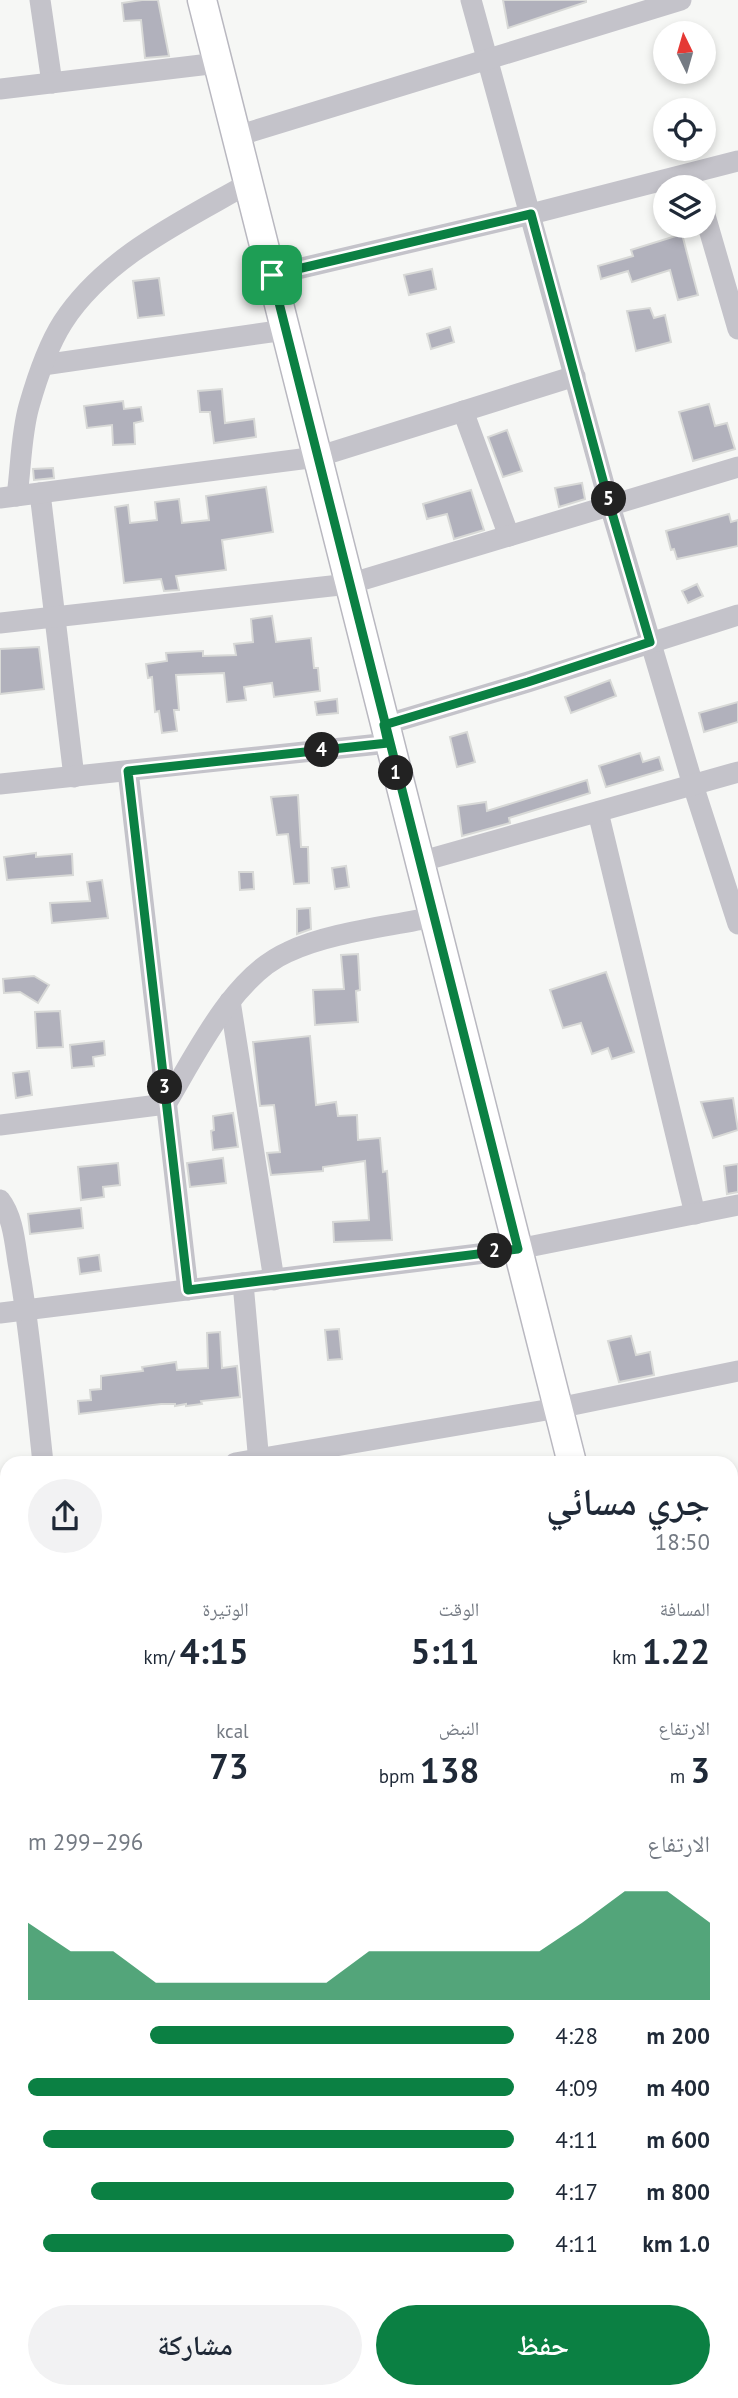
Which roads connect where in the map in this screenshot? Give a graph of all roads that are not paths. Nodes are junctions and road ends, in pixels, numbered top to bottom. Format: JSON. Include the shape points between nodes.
{"nodes":[{"id":1,"x":40,"y":0,"type":"edge"},
{"id":2,"x":202,"y":0,"type":"edge"},
{"id":3,"x":471,"y":0,"type":"edge"},
{"id":4,"x":681,"y":0,"type":"edge"},
{"id":5,"x":489,"y":59,"type":"junction"},
{"id":6,"x":218,"y":63,"type":"junction"},
{"id":7,"x":52,"y":83,"type":"junction"},
{"id":8,"x":0,"y":89,"type":"edge"},
{"id":9,"x":237,"y":136,"type":"junction"},
{"id":10,"x":738,"y":161,"type":"edge"},
{"id":11,"x":706,"y":175,"type":"edge"},
{"id":12,"x":249,"y":183,"type":"junction"},
{"id":13,"x":653,"y":189,"type":"edge"},
{"id":14,"x":531,"y":214,"type":"junction"},
{"id":15,"x":712,"y":238,"type":"edge"},
{"id":16,"x":272,"y":275,"type":"junction"},
{"id":17,"x":736,"y":316,"type":"edge"},
{"id":18,"x":285,"y":330,"type":"junction"},
{"id":19,"x":43,"y":365,"type":"junction"},
{"id":20,"x":575,"y":376,"type":"junction"},
{"id":21,"x":463,"y":411,"type":"junction"},
{"id":22,"x":317,"y":457,"type":"junction"},
{"id":23,"x":738,"y":467,"type":"edge"},
{"id":24,"x":40,"y":493,"type":"junction"},
{"id":25,"x":8,"y":497,"type":"edge"},
{"id":26,"x":610,"y":506,"type":"junction"},
{"id":27,"x":509,"y":536,"type":"junction"},
{"id":28,"x":349,"y":584,"type":"junction"},
{"id":29,"x":738,"y":615,"type":"edge"},
{"id":30,"x":54,"y":617,"type":"junction"},
{"id":31,"x":0,"y":623,"type":"edge"},
{"id":32,"x":650,"y":642,"type":"junction"},
{"id":33,"x":386,"y":734,"type":"junction"},
{"id":34,"x":128,"y":771,"type":"junction"},
{"id":35,"x":738,"y":772,"type":"edge"},
{"id":36,"x":74,"y":777,"type":"junction"},
{"id":37,"x":0,"y":784,"type":"edge"},
{"id":38,"x":694,"y":785,"type":"junction"},
{"id":39,"x":598,"y":812,"type":"junction"},
{"id":40,"x":419,"y":862,"type":"junction"},
{"id":41,"x":433,"y":918,"type":"junction"},
{"id":42,"x":738,"y":924,"type":"edge"},
{"id":43,"x":230,"y":1002,"type":"junction"},
{"id":44,"x":166,"y":1104,"type":"junction"},
{"id":45,"x":0,"y":1125,"type":"edge"},
{"id":46,"x":0,"y":1200,"type":"edge"},
{"id":47,"x":738,"y":1205,"type":"edge"},
{"id":48,"x":695,"y":1214,"type":"junction"},
{"id":49,"x":518,"y":1249,"type":"junction"},
{"id":50,"x":274,"y":1280,"type":"junction"},
{"id":51,"x":243,"y":1283,"type":"junction"},
{"id":52,"x":188,"y":1290,"type":"junction"},
{"id":53,"x":26,"y":1311,"type":"junction"},
{"id":54,"x":0,"y":1313,"type":"edge"},
{"id":55,"x":738,"y":1371,"type":"edge"},
{"id":56,"x":558,"y":1408,"type":"junction"},
{"id":57,"x":42,"y":1456,"type":"edge"},
{"id":58,"x":259,"y":1456,"type":"edge"},
{"id":59,"x":287,"y":1456,"type":"edge"},
{"id":60,"x":570,"y":1456,"type":"edge"}],
"edges":[{"from":1,"to":7,"type":"street"},
{"from":2,"to":6,"type":"main road"},
{"from":3,"to":5,"type":"street"},
{"from":4,"to":5,"type":"street"},
{"from":5,"to":9,"type":"street"},
{"from":5,"to":14,"type":"street"},
{"from":6,"to":7,"type":"street"},
{"from":6,"to":9,"type":"main road"},
{"from":7,"to":8,"type":"street"},
{"from":9,"to":12,"type":"main road"},
{"from":10,"to":11,"type":"street"},
{"from":12,"to":16,"type":"main road"},
{"from":12,"to":19,"type":"street","via":[[139,247],[97,280],[63,323]]},
{"from":13,"to":14,"type":"street"},
{"from":14,"to":16,"type":"street"},
{"from":14,"to":20,"type":"street"},
{"from":15,"to":17,"type":"street"},
{"from":16,"to":18,"type":"main road"},
{"from":18,"to":19,"type":"street"},
{"from":18,"to":22,"type":"main road"},
{"from":19,"to":25,"type":"street"},
{"from":20,"to":21,"type":"street"},
{"from":20,"to":26,"type":"street"},
{"from":21,"to":22,"type":"street"},
{"from":21,"to":27,"type":"street"},
{"from":22,"to":24,"type":"street"},
{"from":22,"to":28,"type":"main road"},
{"from":23,"to":26,"type":"street"},
{"from":24,"to":25,"type":"street"},
{"from":24,"to":30,"type":"street"},
{"from":26,"to":27,"type":"street"},
{"from":26,"to":32,"type":"street"},
{"from":27,"to":28,"type":"street"},
{"from":28,"to":30,"type":"street"},
{"from":28,"to":33,"type":"main road"},
{"from":29,"to":32,"type":"street"},
{"from":30,"to":31,"type":"street"},
{"from":30,"to":36,"type":"street"},
{"from":32,"to":33,"type":"street"},
{"from":32,"to":38,"type":"street"},
{"from":33,"to":34,"type":"street"},
{"from":33,"to":40,"type":"main road"},
{"from":34,"to":36,"type":"street"},
{"from":34,"to":44,"type":"street"},
{"from":35,"to":38,"type":"street"},
{"from":36,"to":37,"type":"street"},
{"from":38,"to":39,"type":"street"},
{"from":38,"to":42,"type":"street"},
{"from":39,"to":40,"type":"street"},
{"from":39,"to":48,"type":"street"},
{"from":40,"to":41,"type":"main road"},
{"from":41,"to":43,"type":"street","via":[[286,952]]},
{"from":41,"to":49,"type":"main road"},
{"from":43,"to":44,"type":"street"},
{"from":43,"to":50,"type":"street"},
{"from":44,"to":45,"type":"street"},
{"from":44,"to":52,"type":"street"},
{"from":46,"to":53,"type":"street","via":[[12,1226]]},
{"from":47,"to":48,"type":"street"},
{"from":48,"to":49,"type":"street"},
{"from":49,"to":50,"type":"street"},
{"from":49,"to":56,"type":"main road"},
{"from":50,"to":51,"type":"street"},
{"from":51,"to":52,"type":"street"},
{"from":51,"to":58,"type":"street"},
{"from":52,"to":53,"type":"street"},
{"from":53,"to":54,"type":"street"},
{"from":53,"to":57,"type":"street"},
{"from":55,"to":56,"type":"street"},
{"from":56,"to":59,"type":"street"},
{"from":56,"to":60,"type":"main road"}]}
